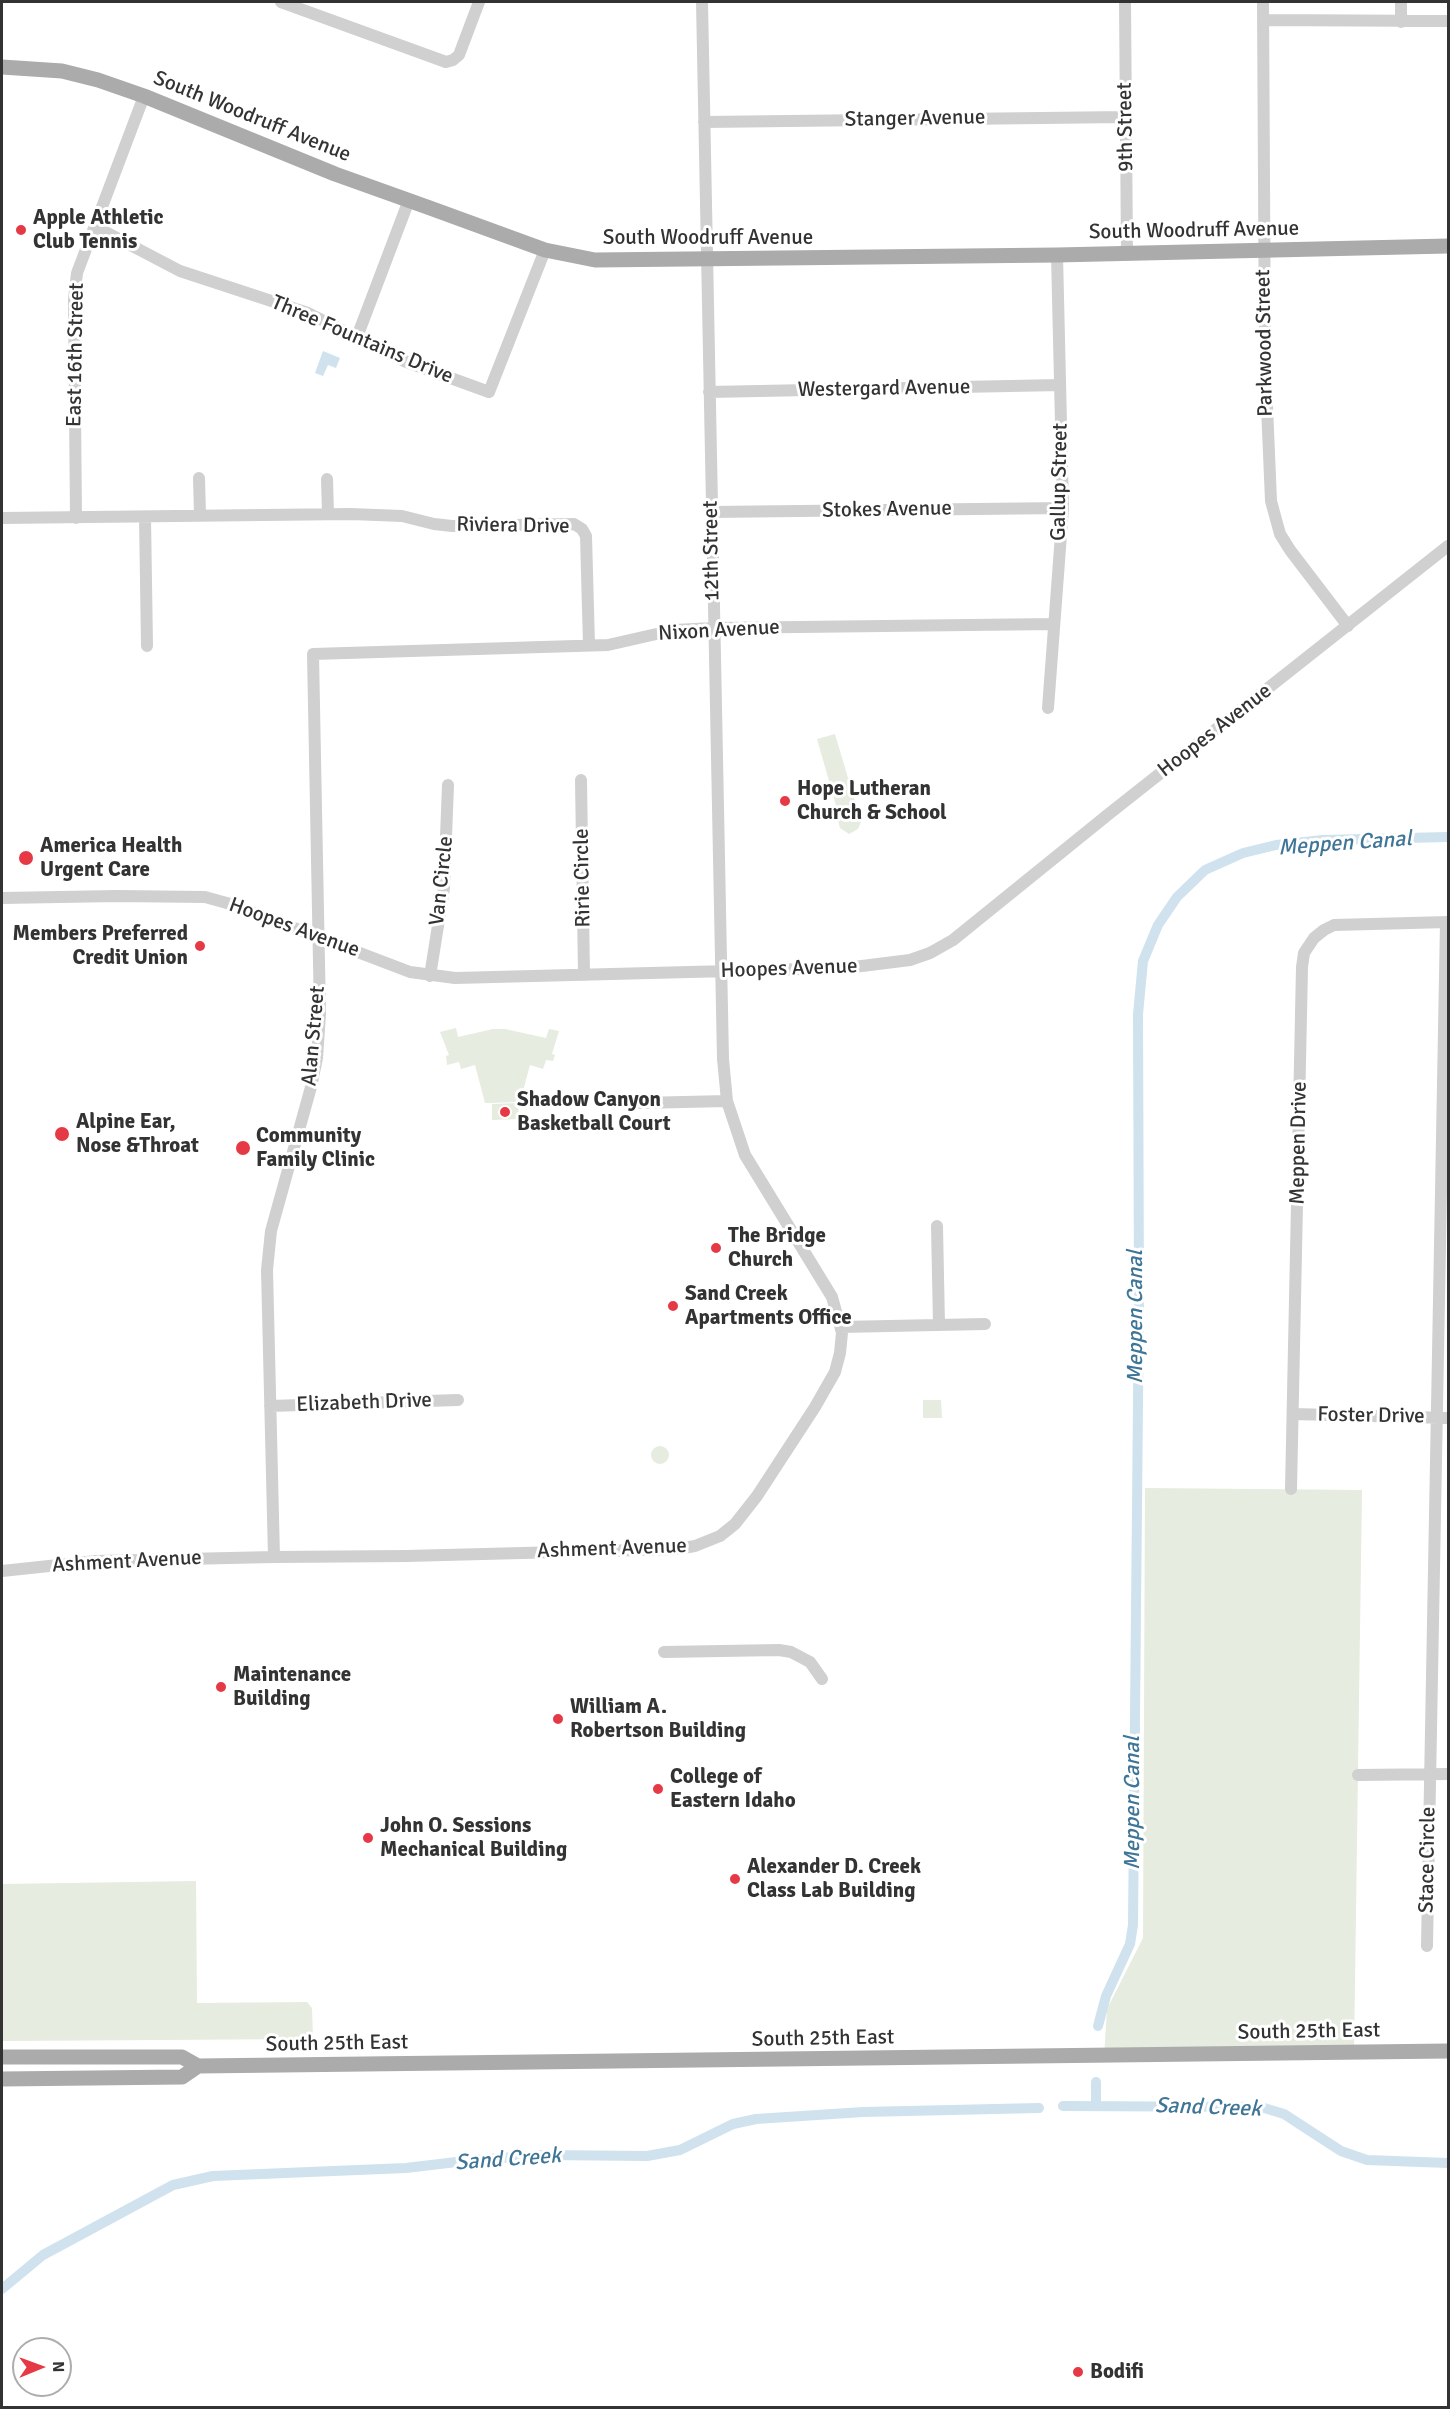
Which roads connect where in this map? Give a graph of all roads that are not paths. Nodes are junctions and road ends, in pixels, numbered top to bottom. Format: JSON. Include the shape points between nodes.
{"nodes":[{"id":1,"x":280,"y":2,"type":"edge"},
{"id":2,"x":479,"y":2,"type":"edge"},
{"id":3,"x":702,"y":2,"type":"edge"},
{"id":4,"x":1125,"y":2,"type":"edge"},
{"id":5,"x":1263,"y":2,"type":"edge"},
{"id":6,"x":1401,"y":2,"type":"edge"},
{"id":7,"x":1263,"y":20,"type":"junction"},
{"id":8,"x":1449,"y":21,"type":"edge"},
{"id":9,"x":1401,"y":22,"type":"junction"},
{"id":10,"x":2,"y":67,"type":"edge"},
{"id":11,"x":144,"y":96,"type":"junction"},
{"id":12,"x":1125,"y":117,"type":"junction"},
{"id":13,"x":704,"y":122,"type":"junction"},
{"id":14,"x":409,"y":200,"type":"junction"},
{"id":15,"x":96,"y":227,"type":"junction"},
{"id":16,"x":1449,"y":246,"type":"edge"},
{"id":17,"x":545,"y":250,"type":"junction"},
{"id":18,"x":1264,"y":251,"type":"junction"},
{"id":19,"x":1127,"y":253,"type":"junction"},
{"id":20,"x":1057,"y":255,"type":"junction"},
{"id":21,"x":706,"y":260,"type":"junction"},
{"id":22,"x":357,"y":337,"type":"junction"},
{"id":23,"x":1060,"y":385,"type":"junction"},
{"id":24,"x":709,"y":392,"type":"junction"},
{"id":25,"x":199,"y":477,"type":"dead end"},
{"id":26,"x":327,"y":479,"type":"dead end"},
{"id":27,"x":1063,"y":508,"type":"junction"},
{"id":28,"x":711,"y":512,"type":"junction"},
{"id":29,"x":328,"y":514,"type":"junction"},
{"id":30,"x":200,"y":515,"type":"junction"},
{"id":31,"x":145,"y":517,"type":"junction"},
{"id":32,"x":2,"y":518,"type":"edge"},
{"id":33,"x":76,"y":518,"type":"junction"},
{"id":34,"x":1449,"y":546,"type":"edge"},
{"id":35,"x":1054,"y":624,"type":"junction"},
{"id":36,"x":1348,"y":626,"type":"junction"},
{"id":37,"x":714,"y":628,"type":"junction"},
{"id":38,"x":589,"y":645,"type":"junction"},
{"id":39,"x":147,"y":646,"type":"dead end"},
{"id":40,"x":313,"y":654,"type":"joint"},
{"id":41,"x":1048,"y":708,"type":"dead end"},
{"id":42,"x":581,"y":780,"type":"dead end"},
{"id":43,"x":448,"y":785,"type":"dead end"},
{"id":44,"x":2,"y":898,"type":"edge"},
{"id":45,"x":1447,"y":922,"type":"edge"},
{"id":46,"x":319,"y":936,"type":"junction"},
{"id":47,"x":721,"y":972,"type":"junction"},
{"id":48,"x":584,"y":975,"type":"junction"},
{"id":49,"x":430,"y":976,"type":"junction"},
{"id":50,"x":727,"y":1101,"type":"junction"},
{"id":51,"x":640,"y":1102,"type":"dead end"},
{"id":52,"x":937,"y":1226,"type":"dead end"},
{"id":53,"x":939,"y":1324,"type":"junction"},
{"id":54,"x":985,"y":1324,"type":"dead end"},
{"id":55,"x":841,"y":1327,"type":"junction"},
{"id":56,"x":458,"y":1400,"type":"dead end"},
{"id":57,"x":270,"y":1406,"type":"junction"},
{"id":58,"x":1293,"y":1414,"type":"junction"},
{"id":59,"x":1442,"y":1418,"type":"edge"},
{"id":60,"x":1291,"y":1489,"type":"dead end"},
{"id":61,"x":274,"y":1557,"type":"junction"},
{"id":62,"x":2,"y":1571,"type":"edge"},
{"id":63,"x":664,"y":1652,"type":"dead end"},
{"id":64,"x":822,"y":1679,"type":"dead end"},
{"id":65,"x":1449,"y":1774,"type":"edge"},
{"id":66,"x":1358,"y":1775,"type":"dead end"},
{"id":67,"x":1429,"y":1775,"type":"junction"},
{"id":68,"x":1427,"y":1946,"type":"dead end"},
{"id":69,"x":1449,"y":2051,"type":"edge"},
{"id":70,"x":2,"y":2057,"type":"edge"},
{"id":71,"x":198,"y":2067,"type":"junction"},
{"id":72,"x":2,"y":2079,"type":"edge"}],
"edges":[{"from":1,"to":2,"type":"street","via":[[446,62],[459,55]]},
{"from":3,"to":13,"type":"street","name":"12th Street"},
{"from":4,"to":12,"type":"street","name":"9th Street"},
{"from":5,"to":7,"type":"street","name":"Parkwood Street"},
{"from":6,"to":9,"type":"street"},
{"from":7,"to":9,"type":"street"},
{"from":7,"to":18,"type":"street","name":"Parkwood Street"},
{"from":8,"to":9,"type":"street"},
{"from":10,"to":11,"type":"main road","name":"South Woodruff Avenue","via":[[62,71]]},
{"from":11,"to":14,"type":"main road","name":"South Woodruff Avenue"},
{"from":11,"to":15,"type":"street","name":"East 16th Street"},
{"from":12,"to":13,"type":"street","name":"Stanger Avenue"},
{"from":12,"to":19,"type":"street","name":"9th Street"},
{"from":13,"to":21,"type":"street","name":"12th Street"},
{"from":14,"to":17,"type":"main road","name":"South Woodruff Avenue"},
{"from":14,"to":22,"type":"street"},
{"from":15,"to":22,"type":"street","name":"Three Fountains Drive","via":[[180,271],[308,313]]},
{"from":15,"to":33,"type":"street","name":"East 16th Street","via":[[77,273],[74,299]]},
{"from":16,"to":18,"type":"main road","name":"South Woodruff Avenue"},
{"from":17,"to":21,"type":"main road","name":"South Woodruff Avenue","via":[[595,260]]},
{"from":17,"to":22,"type":"street","name":"Three Fountains Drive","via":[[489,392],[404,361]]},
{"from":18,"to":19,"type":"main road","name":"South Woodruff Avenue"},
{"from":18,"to":36,"type":"street","name":"Parkwood Street","via":[[1271,501],[1280,534]]},
{"from":19,"to":20,"type":"main road","name":"South Woodruff Avenue"},
{"from":20,"to":21,"type":"main road","name":"South Woodruff Avenue"},
{"from":20,"to":23,"type":"street","name":"Gallup Street"},
{"from":21,"to":24,"type":"street","name":"12th Street"},
{"from":23,"to":24,"type":"street","name":"Westergard Avenue"},
{"from":23,"to":27,"type":"street","name":"Gallup Street"},
{"from":24,"to":28,"type":"street","name":"12th Street"},
{"from":25,"to":30,"type":"street"},
{"from":26,"to":29,"type":"street"},
{"from":27,"to":28,"type":"street","name":"Stokes Avenue"},
{"from":27,"to":35,"type":"street","name":"Gallup Street"},
{"from":28,"to":37,"type":"street","name":"12th Street"},
{"from":29,"to":30,"type":"street","name":"Riviera Drive"},
{"from":29,"to":38,"type":"street","name":"Riviera Drive","via":[[402,516],[452,526],[574,524],[586,536]]},
{"from":30,"to":31,"type":"street","name":"Riviera Drive"},
{"from":31,"to":33,"type":"street","name":"Riviera Drive"},
{"from":31,"to":39,"type":"street"},
{"from":32,"to":33,"type":"street","name":"Riviera Drive"},
{"from":34,"to":36,"type":"street","name":"Hoopes Avenue"},
{"from":35,"to":37,"type":"street","name":"Nixon Avenue"},
{"from":35,"to":41,"type":"street","name":"Gallup Street"},
{"from":36,"to":47,"type":"street","name":"Hoopes Avenue","via":[[953,940],[930,953],[881,965]]},
{"from":37,"to":38,"type":"street","name":"Nixon Avenue","via":[[674,630],[630,641]]},
{"from":37,"to":47,"type":"street","name":"12th Street"},
{"from":38,"to":40,"type":"street","name":"Nixon Avenue"},
{"from":40,"to":46,"type":"street","name":"Alan Street"},
{"from":42,"to":48,"type":"street","name":"Ririe Circle"},
{"from":43,"to":49,"type":"street","name":"Van Circle","via":[[444,888]]},
{"from":44,"to":46,"type":"street","name":"Hoopes Avenue","via":[[205,897]]},
{"from":45,"to":58,"type":"street","name":"Meppen Drive","via":[[1334,925],[1314,938],[1304,953]]},
{"from":45,"to":59,"type":"street","name":"Stace Circle"},
{"from":46,"to":49,"type":"street","name":"Hoopes Avenue","via":[[410,972]]},
{"from":46,"to":57,"type":"street","name":"Alan Street","via":[[317,1058],[271,1231],[267,1270]]},
{"from":47,"to":48,"type":"street","name":"Hoopes Avenue"},
{"from":47,"to":50,"type":"street","name":"12th Street"},
{"from":48,"to":49,"type":"street","name":"Hoopes Avenue"},
{"from":50,"to":51,"type":"street"},
{"from":50,"to":55,"type":"street","name":"Ashment Avenue","via":[[745,1155],[832,1297]]},
{"from":52,"to":53,"type":"street"},
{"from":53,"to":54,"type":"street"},
{"from":53,"to":55,"type":"street"},
{"from":55,"to":61,"type":"street","name":"Ashment Avenue","via":[[835,1372],[815,1407],[756,1496],[735,1524],[720,1536],[677,1549]]},
{"from":56,"to":57,"type":"street","name":"Elizabeth Drive"},
{"from":57,"to":61,"type":"street","name":"Alan Street"},
{"from":58,"to":59,"type":"street","name":"Foster Drive"},
{"from":58,"to":60,"type":"street","name":"Meppen Drive"},
{"from":59,"to":67,"type":"street","name":"Stace Circle"},
{"from":61,"to":62,"type":"street","name":"Ashment Avenue","via":[[96,1561]]},
{"from":63,"to":64,"type":"street","via":[[791,1652],[810,1662]]},
{"from":65,"to":67,"type":"street"},
{"from":66,"to":67,"type":"street"},
{"from":67,"to":68,"type":"street","name":"Stace Circle"},
{"from":69,"to":71,"type":"main road","name":"South 25th East"},
{"from":70,"to":71,"type":"main road","name":"South 25th East","via":[[182,2057]]},
{"from":71,"to":72,"type":"main road","name":"South 25th East","via":[[182,2077]]}]}
